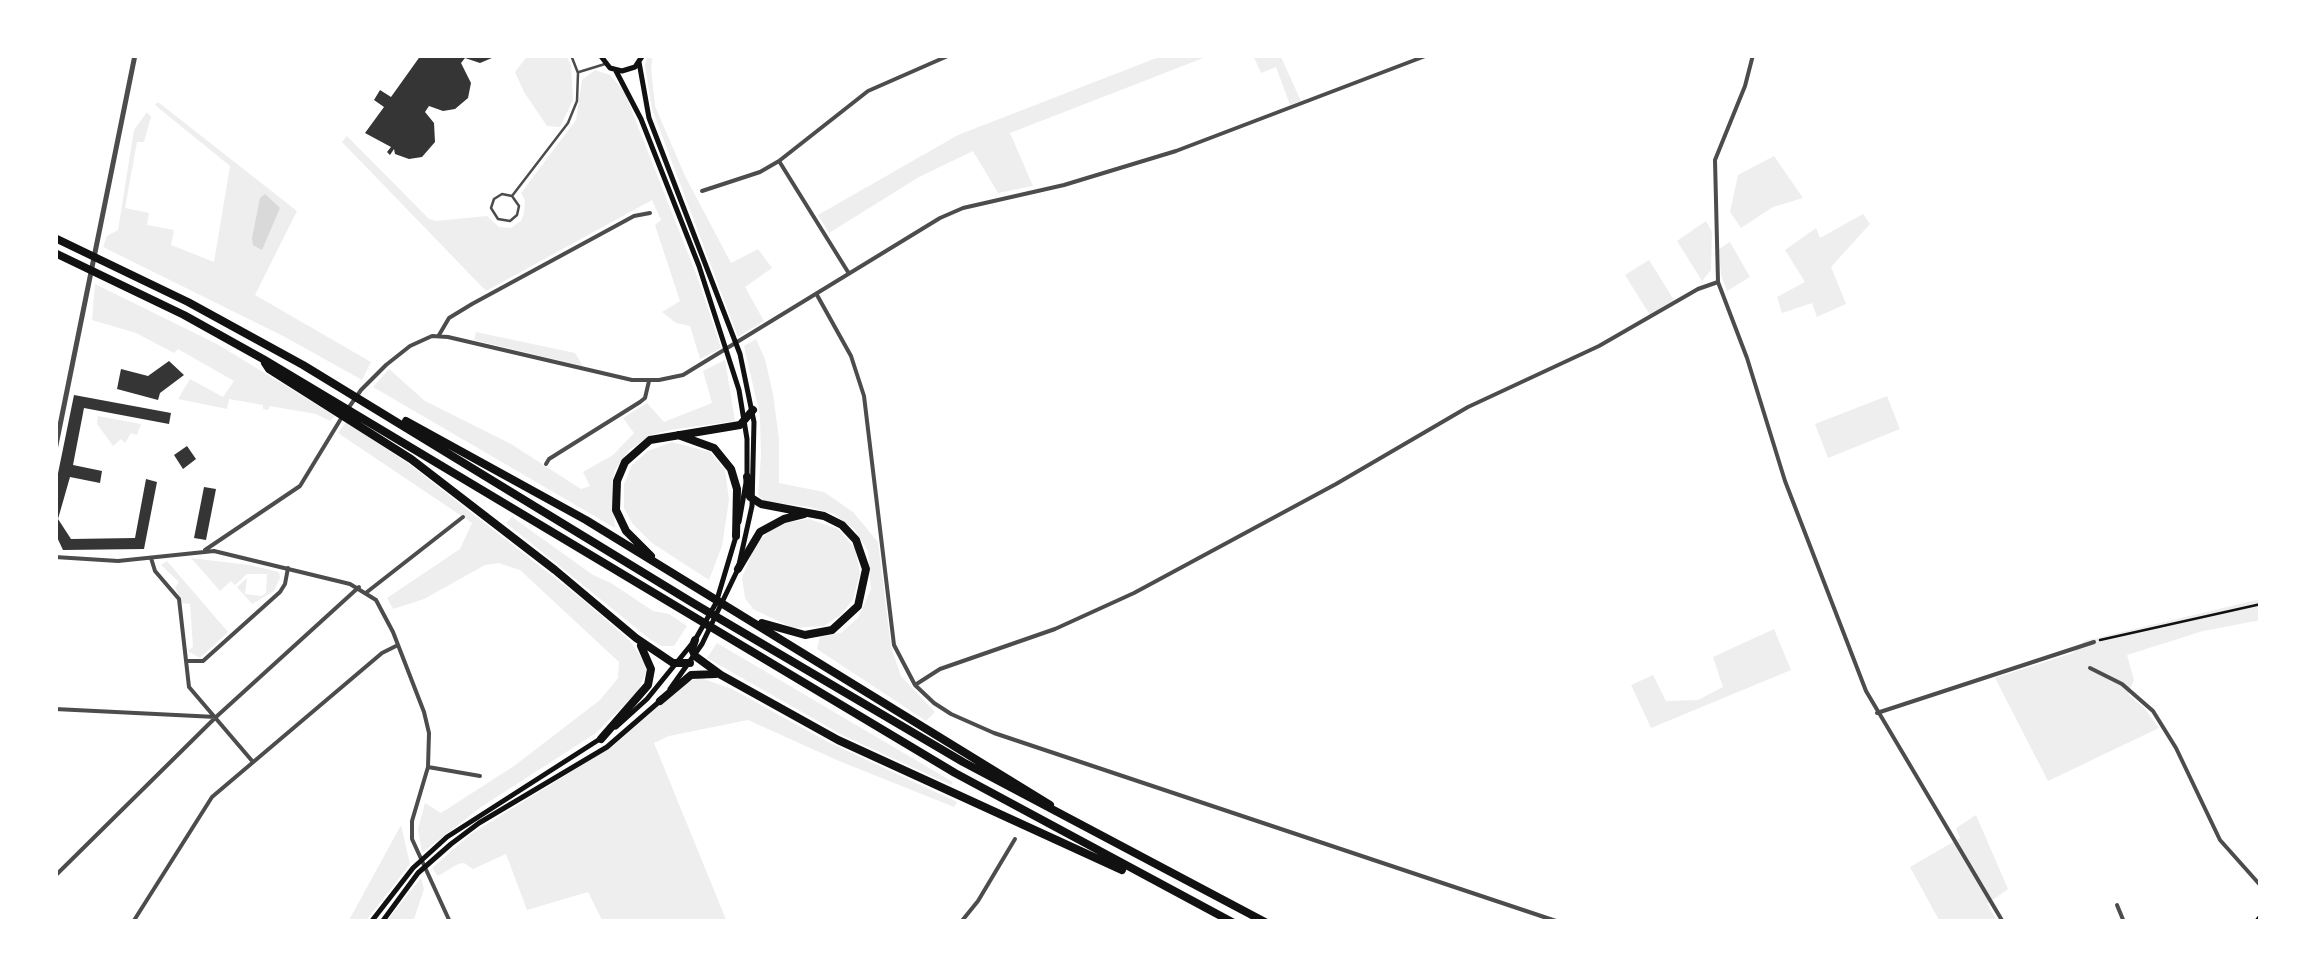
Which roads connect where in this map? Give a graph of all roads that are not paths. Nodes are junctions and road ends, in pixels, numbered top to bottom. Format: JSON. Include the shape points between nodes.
{"nodes":[{"id":1,"x":134,"y":55,"type":"edge"},
{"id":2,"x":571,"y":55,"type":"edge"},
{"id":3,"x":600,"y":55,"type":"edge"},
{"id":4,"x":950,"y":55,"type":"edge"},
{"id":5,"x":1428,"y":55,"type":"edge"},
{"id":6,"x":1753,"y":55,"type":"edge"},
{"id":7,"x":641,"y":58,"type":"edge"},
{"id":8,"x":605,"y":64,"type":"junction"},
{"id":9,"x":616,"y":70,"type":"junction"},
{"id":10,"x":578,"y":74,"type":"junction"},
{"id":11,"x":779,"y":161,"type":"junction"},
{"id":12,"x":702,"y":191,"type":"dead end"},
{"id":13,"x":512,"y":196,"type":"junction"},
{"id":14,"x":650,"y":213,"type":"dead end"},
{"id":15,"x":55,"y":238,"type":"edge"},
{"id":16,"x":55,"y":253,"type":"edge"},
{"id":17,"x":849,"y":274,"type":"junction"},
{"id":18,"x":1718,"y":282,"type":"junction"},
{"id":19,"x":817,"y":295,"type":"junction"},
{"id":20,"x":438,"y":335,"type":"junction"},
{"id":21,"x":648,"y":381,"type":"junction"},
{"id":22,"x":332,"y":402,"type":"junction"},
{"id":23,"x":370,"y":404,"type":"junction"},
{"id":24,"x":752,"y":410,"type":"junction"},
{"id":25,"x":746,"y":422,"type":"junction"},
{"id":26,"x":56,"y":434,"type":"edge"},
{"id":27,"x":674,"y":434,"type":"junction"},
{"id":28,"x":55,"y":450,"type":"edge"},
{"id":29,"x":546,"y":464,"type":"dead end"},
{"id":30,"x":747,"y":477,"type":"junction"},
{"id":31,"x":753,"y":500,"type":"junction"},
{"id":32,"x":812,"y":512,"type":"junction"},
{"id":33,"x":463,"y":518,"type":"dead end"},
{"id":34,"x":736,"y":536,"type":"junction"},
{"id":35,"x":205,"y":550,"type":"junction"},
{"id":36,"x":55,"y":557,"type":"edge"},
{"id":37,"x":151,"y":558,"type":"junction"},
{"id":38,"x":662,"y":566,"type":"junction"},
{"id":39,"x":288,"y":568,"type":"junction"},
{"id":40,"x":738,"y":569,"type":"junction"},
{"id":41,"x":359,"y":587,"type":"junction"},
{"id":42,"x":367,"y":592,"type":"junction"},
{"id":43,"x":742,"y":614,"type":"junction"},
{"id":44,"x":636,"y":638,"type":"junction"},
{"id":45,"x":699,"y":642,"type":"junction"},
{"id":46,"x":2094,"y":642,"type":"road end"},
{"id":47,"x":398,"y":645,"type":"junction"},
{"id":48,"x":693,"y":659,"type":"junction"},
{"id":49,"x":185,"y":660,"type":"junction"},
{"id":50,"x":676,"y":664,"type":"junction"},
{"id":51,"x":2090,"y":668,"type":"dead end"},
{"id":52,"x":721,"y":675,"type":"junction"},
{"id":53,"x":915,"y":685,"type":"junction"},
{"id":54,"x":660,"y":701,"type":"junction"},
{"id":55,"x":55,"y":709,"type":"edge"},
{"id":56,"x":1877,"y":713,"type":"junction"},
{"id":57,"x":216,"y":717,"type":"junction"},
{"id":58,"x":601,"y":739,"type":"junction"},
{"id":59,"x":253,"y":762,"type":"junction"},
{"id":60,"x":428,"y":767,"type":"junction"},
{"id":61,"x":480,"y":776,"type":"dead end"},
{"id":62,"x":1062,"y":817,"type":"junction"},
{"id":63,"x":1015,"y":839,"type":"dead end"},
{"id":64,"x":431,"y":856,"type":"junction"},
{"id":65,"x":416,"y":871,"type":"junction"},
{"id":66,"x":55,"y":876,"type":"edge"},
{"id":67,"x":2261,"y":886,"type":"edge"},
{"id":68,"x":1198,"y":905,"type":"junction"},
{"id":69,"x":2117,"y":906,"type":"dead end"},
{"id":70,"x":2261,"y":916,"type":"edge"},
{"id":71,"x":132,"y":922,"type":"edge"},
{"id":72,"x":372,"y":922,"type":"edge"},
{"id":73,"x":382,"y":922,"type":"edge"},
{"id":74,"x":450,"y":922,"type":"edge"},
{"id":75,"x":961,"y":922,"type":"edge"},
{"id":76,"x":1232,"y":922,"type":"edge"},
{"id":77,"x":1264,"y":922,"type":"edge"},
{"id":78,"x":1559,"y":922,"type":"edge"},
{"id":79,"x":2003,"y":922,"type":"edge"},
{"id":80,"x":2124,"y":922,"type":"edge"},
{"id":81,"x":2256,"y":922,"type":"edge"}],
"edges":[{"from":1,"to":26,"type":"street"},
{"from":2,"to":10,"type":"lane"},
{"from":3,"to":8,"type":"main road"},
{"from":4,"to":11,"type":"street","via":[[868,91]]},
{"from":5,"to":17,"type":"street","via":[[1176,152],[963,208]]},
{"from":6,"to":18,"type":"street","via":[[1715,160]]},
{"from":7,"to":9,"type":"main road","via":[[629,70]]},
{"from":7,"to":24,"type":"main road","via":[[654,132],[740,354]]},
{"from":8,"to":9,"type":"main road"},
{"from":8,"to":10,"type":"lane"},
{"from":9,"to":25,"type":"main road","via":[[722,333]]},
{"from":10,"to":13,"type":"lane","via":[[568,123]]},
{"from":11,"to":12,"type":"street"},
{"from":11,"to":17,"type":"street"},
{"from":13,"to":13,"type":"lane","via":[[492,203],[498,220],[517,215]]},
{"from":14,"to":20,"type":"street","via":[[472,304],[449,318]]},
{"from":15,"to":23,"type":"highway","via":[[258,339]]},
{"from":16,"to":22,"type":"highway","via":[[263,359],[269,369]]},
{"from":17,"to":19,"type":"street"},
{"from":18,"to":53,"type":"street","via":[[1468,407],[1134,593],[940,669]]},
{"from":18,"to":56,"type":"street","via":[[1785,481]]},
{"from":19,"to":21,"type":"street","via":[[694,371]]},
{"from":19,"to":53,"type":"street","via":[[851,356],[864,396],[894,645]]},
{"from":20,"to":21,"type":"street"},
{"from":20,"to":35,"type":"street","via":[[422,339],[371,378],[300,486]]},
{"from":21,"to":29,"type":"street","via":[[640,402]]},
{"from":22,"to":44,"type":"highway"},
{"from":22,"to":68,"type":"highway","via":[[955,773]]},
{"from":23,"to":38,"type":"highway","via":[[523,483]]},
{"from":23,"to":62,"type":"highway","via":[[804,670]]},
{"from":24,"to":25,"type":"highway"},
{"from":24,"to":31,"type":"main road"},
{"from":25,"to":27,"type":"highway"},
{"from":25,"to":30,"type":"main road"},
{"from":26,"to":28,"type":"street"},
{"from":27,"to":34,"type":"highway","via":[[714,448],[731,469]]},
{"from":27,"to":38,"type":"highway","via":[[650,440],[633,454],[615,494],[620,522]]},
{"from":30,"to":31,"type":"highway"},
{"from":30,"to":34,"type":"main road"},
{"from":31,"to":32,"type":"highway"},
{"from":31,"to":40,"type":"main road"},
{"from":32,"to":40,"type":"highway","via":[[760,532]]},
{"from":32,"to":43,"type":"highway","via":[[856,540],[866,569],[858,606],[832,630],[805,635]]},
{"from":33,"to":42,"type":"street"},
{"from":34,"to":45,"type":"main road"},
{"from":35,"to":37,"type":"street"},
{"from":35,"to":39,"type":"street"},
{"from":36,"to":37,"type":"street"},
{"from":37,"to":49,"type":"street","via":[[178,595]]},
{"from":38,"to":43,"type":"highway"},
{"from":39,"to":41,"type":"street"},
{"from":39,"to":49,"type":"street","via":[[280,592],[203,661]]},
{"from":40,"to":45,"type":"main road"},
{"from":41,"to":42,"type":"street"},
{"from":41,"to":57,"type":"street"},
{"from":42,"to":47,"type":"street"},
{"from":43,"to":62,"type":"highway"},
{"from":44,"to":50,"type":"highway"},
{"from":44,"to":58,"type":"highway","via":[[651,669],[648,685]]},
{"from":45,"to":48,"type":"highway"},
{"from":45,"to":50,"type":"main road"},
{"from":46,"to":56,"type":"street"},
{"from":47,"to":59,"type":"street"},
{"from":47,"to":60,"type":"street","via":[[424,712]]},
{"from":48,"to":50,"type":"highway"},
{"from":48,"to":52,"type":"highway"},
{"from":48,"to":54,"type":"main road"},
{"from":49,"to":57,"type":"street","via":[[188,687]]},
{"from":50,"to":58,"type":"main road"},
{"from":51,"to":67,"type":"street","via":[[2139,696],[2164,726],[2212,828]]},
{"from":52,"to":54,"type":"highway","via":[[692,675]]},
{"from":52,"to":68,"type":"highway","via":[[910,775]]},
{"from":53,"to":78,"type":"street","via":[[951,714],[994,733]]},
{"from":54,"to":64,"type":"main road","via":[[607,747]]},
{"from":55,"to":57,"type":"street"},
{"from":56,"to":79,"type":"street"},
{"from":57,"to":59,"type":"street"},
{"from":57,"to":66,"type":"street"},
{"from":58,"to":64,"type":"main road","via":[[460,828]]},
{"from":59,"to":71,"type":"street","via":[[206,806]]},
{"from":60,"to":61,"type":"street"},
{"from":60,"to":74,"type":"street","via":[[412,839]]},
{"from":62,"to":77,"type":"highway"},
{"from":63,"to":75,"type":"street"},
{"from":64,"to":65,"type":"main road"},
{"from":65,"to":72,"type":"main road"},
{"from":65,"to":73,"type":"main road"},
{"from":68,"to":76,"type":"highway"},
{"from":69,"to":80,"type":"street"},
{"from":70,"to":81,"type":"main road"}]}
